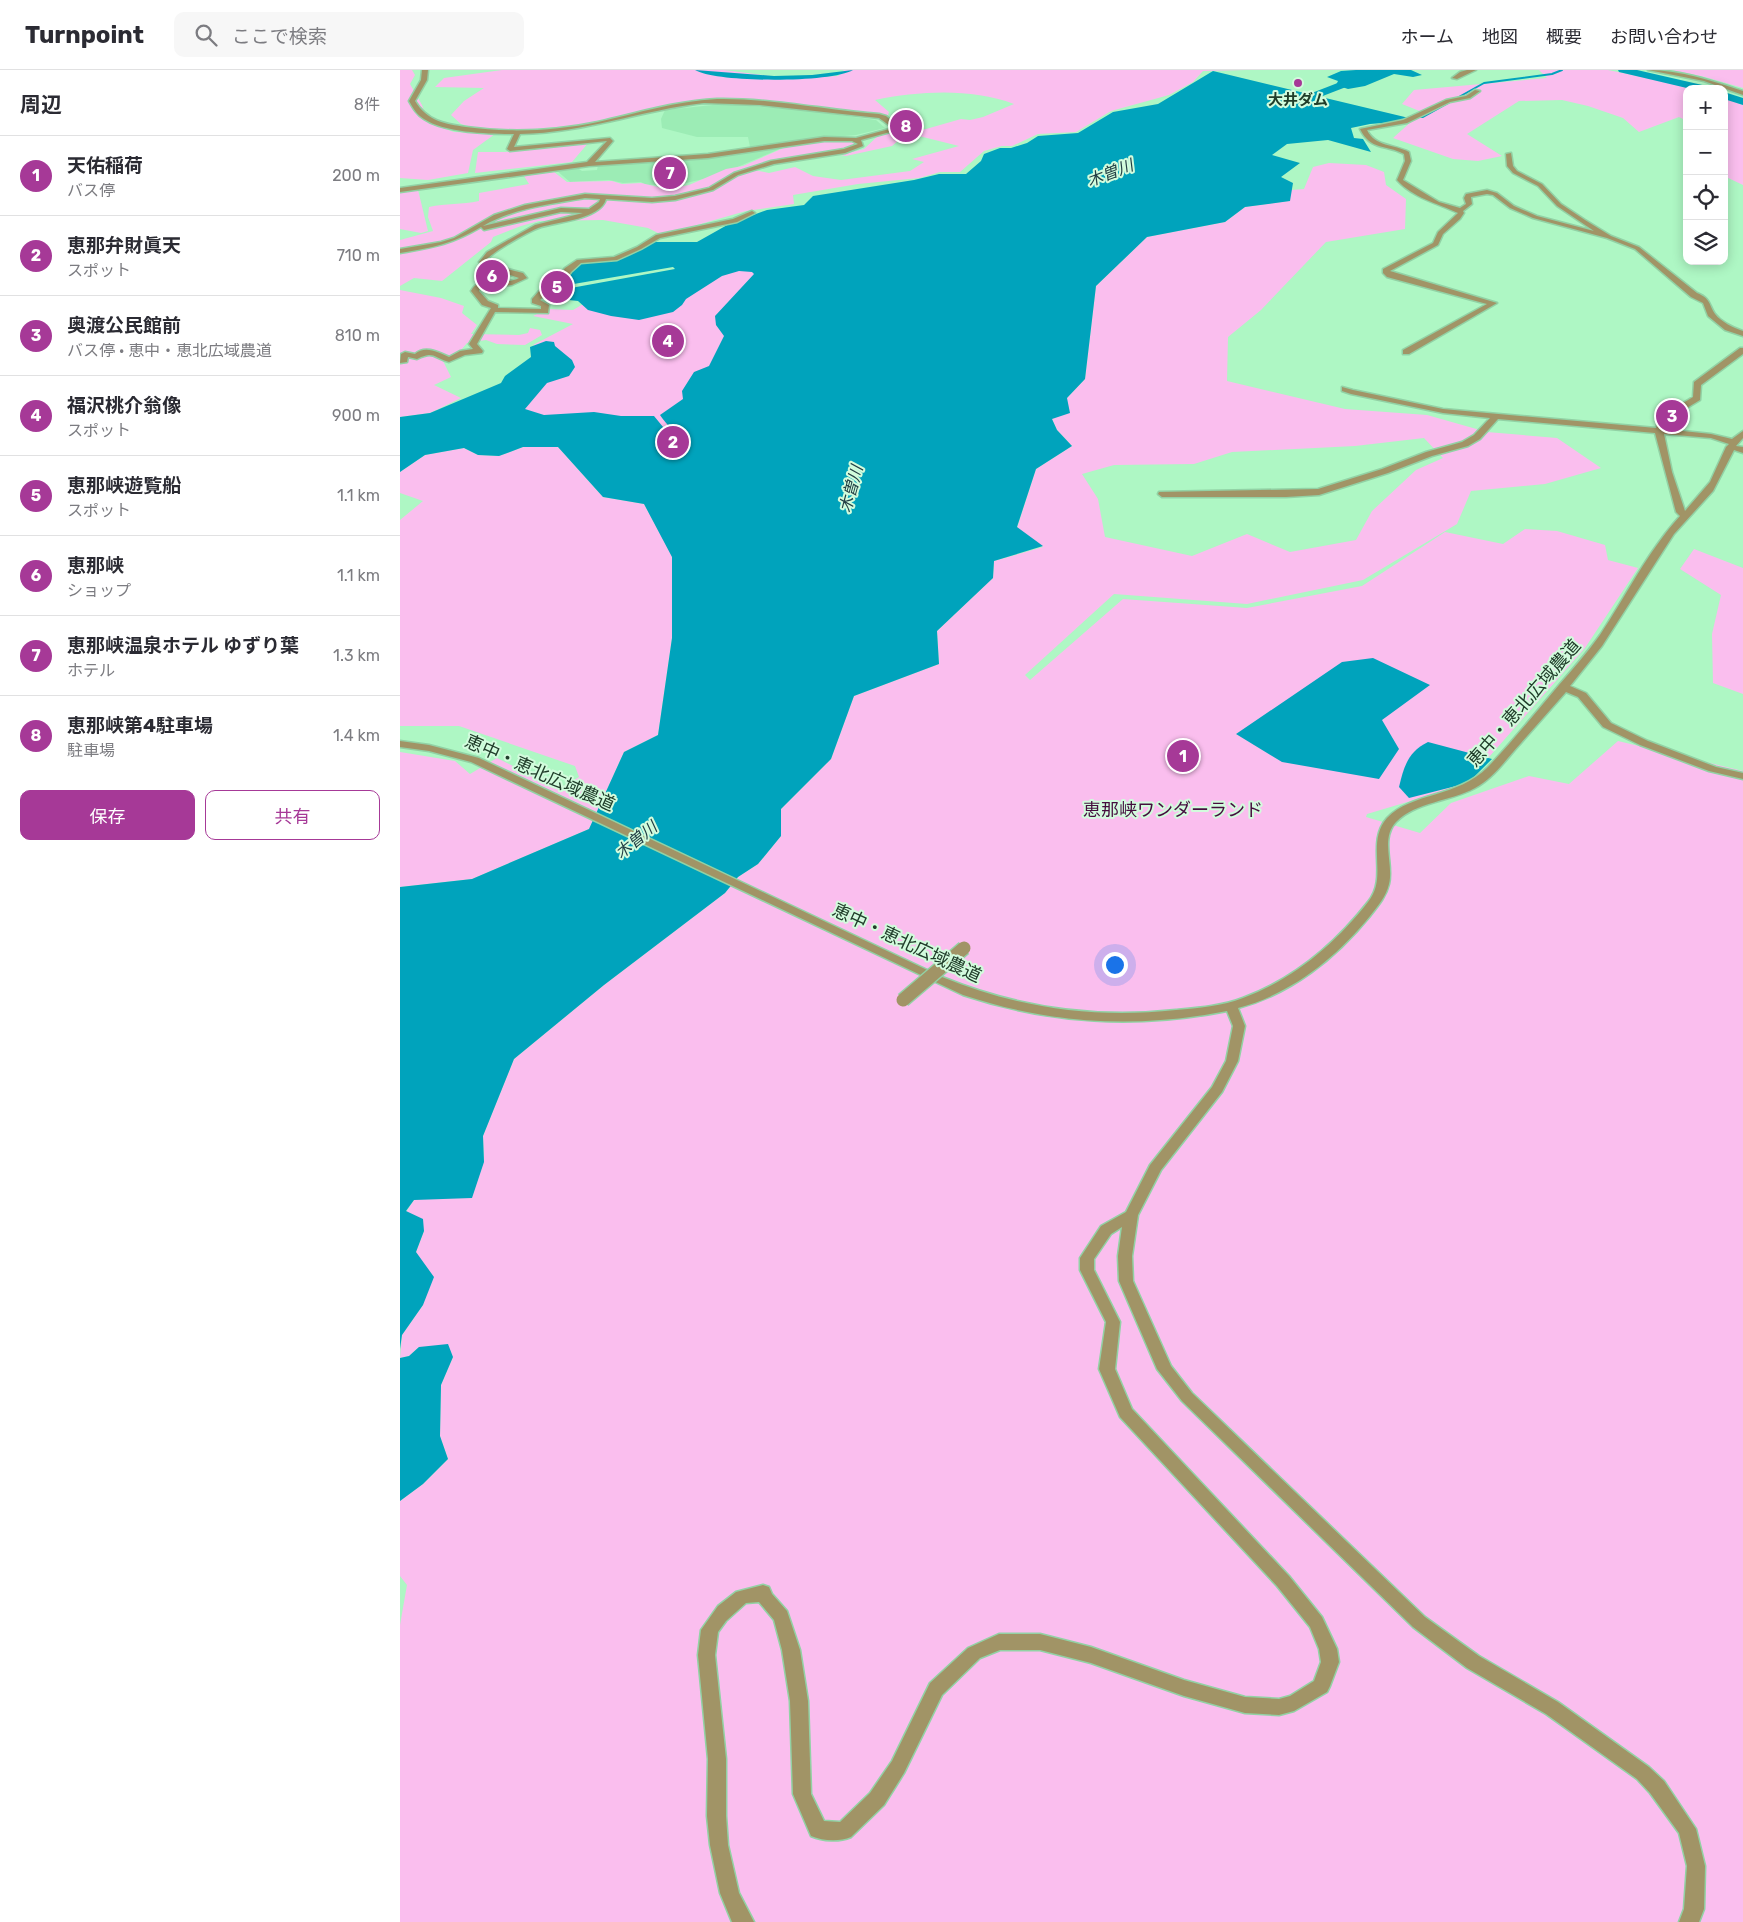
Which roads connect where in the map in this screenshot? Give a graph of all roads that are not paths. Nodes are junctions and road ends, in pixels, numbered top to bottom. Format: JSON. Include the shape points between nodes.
{"nodes":[{"id":1,"x":425,"y":70,"type":"edge"},
{"id":2,"x":1473,"y":70,"type":"edge"},
{"id":3,"x":1651,"y":70,"type":"edge"},
{"id":4,"x":1455,"y":78,"type":"dead end"},
{"id":5,"x":1477,"y":91,"type":"dead end"},
{"id":6,"x":1743,"y":93,"type":"edge"},
{"id":7,"x":518,"y":133,"type":"junction"},
{"id":8,"x":855,"y":140,"type":"junction"},
{"id":9,"x":1509,"y":154,"type":"dead end"},
{"id":10,"x":589,"y":164,"type":"junction"},
{"id":11,"x":400,"y":190,"type":"edge"},
{"id":12,"x":604,"y":196,"type":"junction"},
{"id":13,"x":1458,"y":210,"type":"junction"},
{"id":14,"x":589,"y":211,"type":"junction"},
{"id":15,"x":752,"y":213,"type":"dead end"},
{"id":16,"x":472,"y":230,"type":"junction"},
{"id":17,"x":1610,"y":236,"type":"junction"},
{"id":18,"x":400,"y":251,"type":"edge"},
{"id":19,"x":493,"y":310,"type":"junction"},
{"id":20,"x":1743,"y":334,"type":"edge"},
{"id":21,"x":1743,"y":350,"type":"edge"},
{"id":22,"x":1406,"y":352,"type":"dead end"},
{"id":23,"x":400,"y":361,"type":"edge"},
{"id":24,"x":1345,"y":389,"type":"dead end"},
{"id":25,"x":1497,"y":415,"type":"junction"},
{"id":26,"x":1659,"y":432,"type":"junction"},
{"id":27,"x":1743,"y":432,"type":"edge"},
{"id":28,"x":1732,"y":445,"type":"junction"},
{"id":29,"x":1743,"y":450,"type":"edge"},
{"id":30,"x":1162,"y":494,"type":"dead end"},
{"id":31,"x":1685,"y":515,"type":"junction"},
{"id":32,"x":1563,"y":687,"type":"junction"},
{"id":33,"x":400,"y":744,"type":"edge"},
{"id":34,"x":1743,"y":776,"type":"edge"},
{"id":35,"x":964,"y":948,"type":"dead end"},
{"id":36,"x":903,"y":1000,"type":"dead end"},
{"id":37,"x":1231,"y":1005,"type":"junction"},
{"id":38,"x":1131,"y":1215,"type":"junction"},
{"id":39,"x":744,"y":1922,"type":"edge"},
{"id":40,"x":1689,"y":1922,"type":"edge"}],
"edges":[{"from":1,"to":7,"type":"street","via":[[424,80],[412,101],[418,113],[425,118],[470,130]]},
{"from":2,"to":4,"type":"street"},
{"from":3,"to":6,"type":"street","via":[[1705,80]]},
{"from":5,"to":13,"type":"street","via":[[1468,97],[1448,100],[1405,122],[1363,129],[1372,143],[1407,153],[1408,161],[1400,176],[1403,184],[1444,207]]},
{"from":7,"to":8,"type":"street","via":[[586,126],[652,110],[719,101],[878,116],[898,129]]},
{"from":7,"to":10,"type":"street","via":[[510,149],[608,139],[610,141]]},
{"from":8,"to":10,"type":"street","via":[[824,139],[696,158]]},
{"from":8,"to":12,"type":"street","via":[[861,145],[856,148],[773,162],[736,174],[711,189],[682,197],[652,200]]},
{"from":9,"to":17,"type":"street","via":[[1510,166],[1515,172],[1540,185],[1559,206]]},
{"from":10,"to":11,"type":"street"},
{"from":12,"to":14,"type":"street","via":[[602,203]]},
{"from":12,"to":16,"type":"street","via":[[570,198],[512,211]]},
{"from":13,"to":17,"type":"street","via":[[1469,204],[1468,195],[1487,192],[1535,217]]},
{"from":13,"to":22,"type":"street","via":[[1461,213],[1458,218],[1440,233],[1436,244],[1386,272],[1493,302]]},
{"from":14,"to":16,"type":"street","via":[[561,210]]},
{"from":14,"to":19,"type":"street","via":[[579,217],[542,224],[486,255],[483,262],[486,265],[523,278],[512,283],[475,288],[485,303],[495,307]]},
{"from":15,"to":19,"type":"street","via":[[734,221],[658,236],[615,259],[579,261],[556,286],[538,296],[535,301],[545,304],[545,311]]},
{"from":16,"to":18,"type":"street","via":[[442,244]]},
{"from":17,"to":20,"type":"street","via":[[1637,248],[1694,295],[1703,298],[1712,314],[1728,328]]},
{"from":19,"to":23,"type":"street","via":[[473,344],[479,351],[463,353],[449,360],[431,352],[417,357],[405,354],[404,360]]},
{"from":21,"to":26,"type":"street","via":[[1697,384],[1697,398],[1663,419]]},
{"from":24,"to":25,"type":"street","via":[[1443,411]]},
{"from":25,"to":26,"type":"street"},
{"from":25,"to":30,"type":"street","via":[[1477,437],[1465,444],[1319,492]]},
{"from":26,"to":28,"type":"street","via":[[1711,436]]},
{"from":26,"to":31,"type":"street","via":[[1670,481],[1680,512]]},
{"from":27,"to":28,"type":"street","name":"恵中・恵北広域農道"},
{"from":28,"to":29,"type":"street"},
{"from":28,"to":31,"type":"street","name":"恵中・恵北広域農道","via":[[1713,484]]},
{"from":31,"to":32,"type":"street","name":"恵中・恵北広域農道","via":[[1666,538],[1597,646]]},
{"from":32,"to":34,"type":"street","via":[[1582,694],[1608,725],[1644,743],[1713,769]]},
{"from":32,"to":37,"type":"street","name":"恵中・恵北広域農道","via":[[1478,782],[1457,793],[1411,808],[1392,820],[1382,842],[1385,870],[1382,890],[1344,939],[1294,978]]},
{"from":33,"to":37,"type":"street","name":"恵中・恵北広域農道","via":[[475,760],[954,987],[1019,1008],[1125,1018],[1179,1014]]},
{"from":35,"to":36,"type":"street","bridge":true},
{"from":37,"to":38,"type":"street","via":[[1239,1026],[1232,1061],[1217,1089],[1155,1168]]},
{"from":38,"to":39,"type":"street","via":[[1106,1230],[1087,1258],[1087,1270],[1113,1322],[1107,1368],[1126,1412],[1283,1581],[1316,1622],[1330,1662],[1321,1686],[1294,1703],[1278,1707],[1245,1705],[1184,1688],[1091,1655],[1040,1642],[999,1642],[974,1653],[936,1689],[898,1767],[877,1799],[844,1831],[818,1830],[802,1794],[799,1701],[791,1650],[783,1625],[763,1592],[760,1596],[743,1596],[719,1617],[709,1631],[706,1659],[717,1759],[718,1836],[726,1880]]},
{"from":38,"to":40,"type":"street","via":[[1125,1256],[1126,1281],[1165,1370],[1187,1397],[1419,1622],[1473,1662],[1552,1708],[1643,1773],[1657,1787],[1687,1829],[1696,1866],[1694,1909]]}]}
